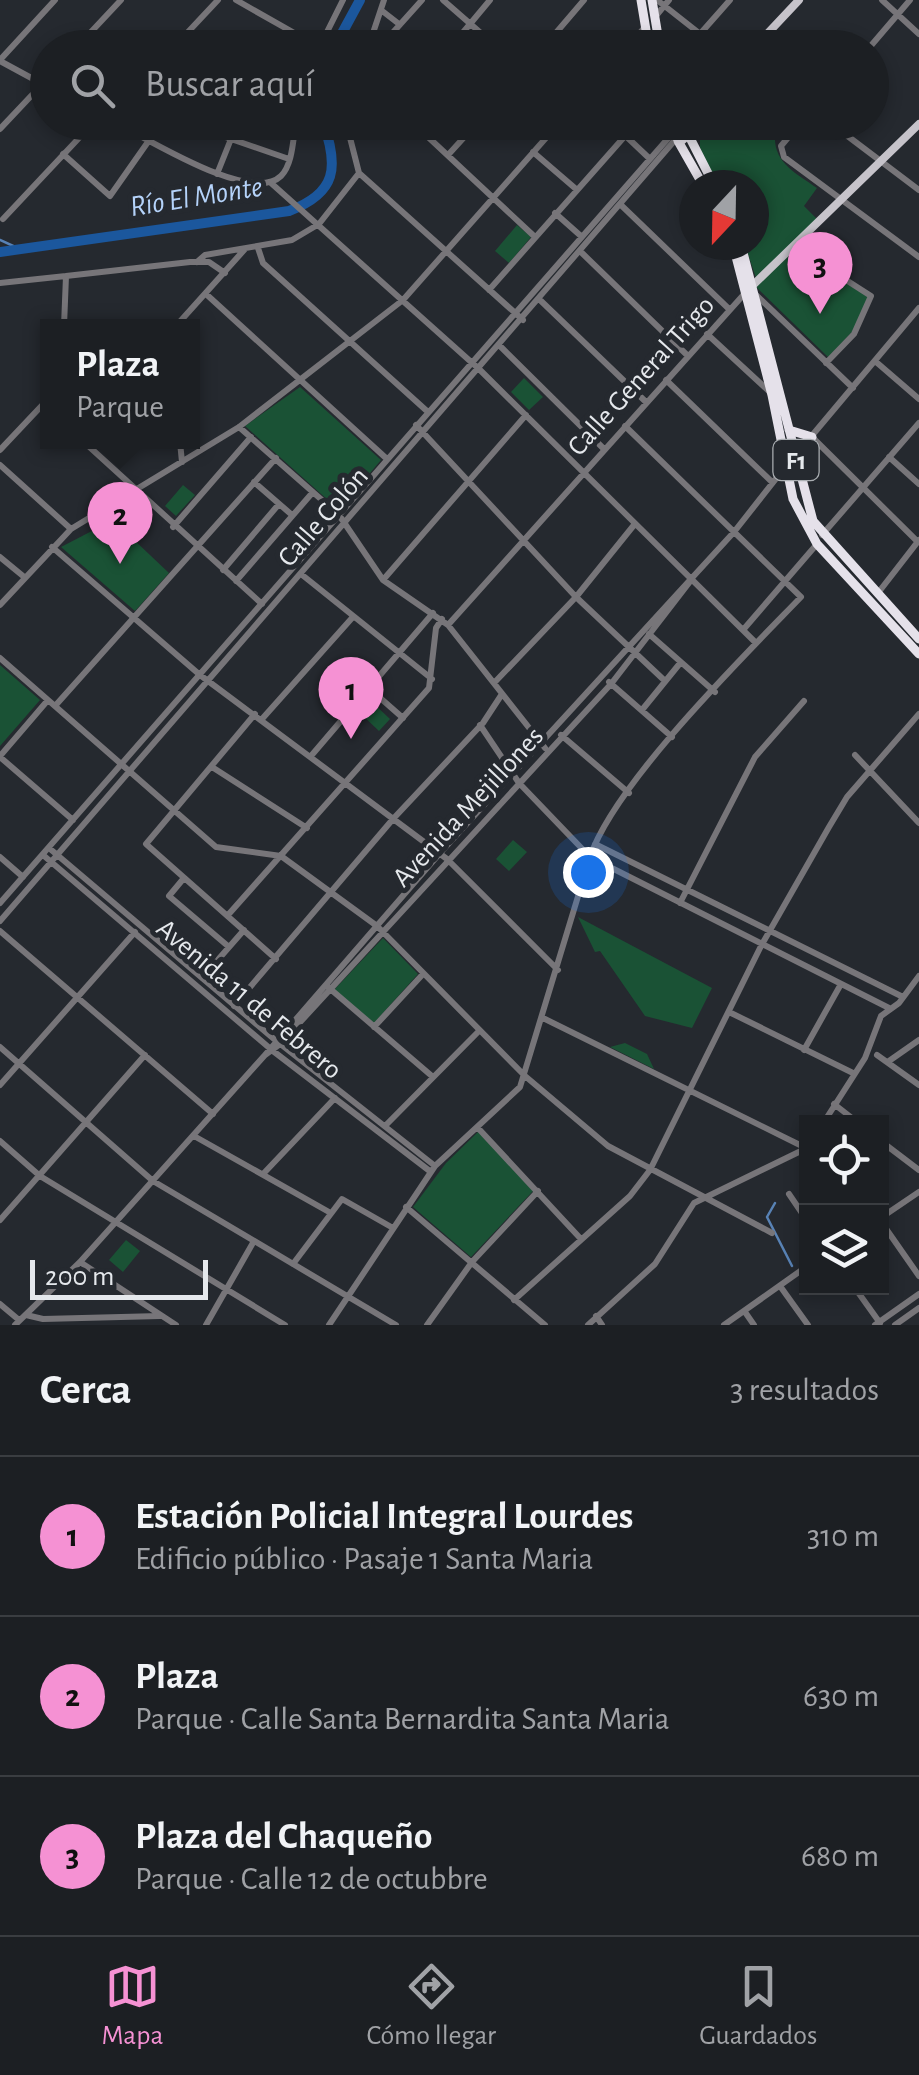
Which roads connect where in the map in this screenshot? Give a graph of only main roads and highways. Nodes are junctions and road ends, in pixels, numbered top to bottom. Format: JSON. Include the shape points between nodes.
{"nodes":[{"id":1,"x":641,"y":0,"type":"edge"},
{"id":2,"x":799,"y":0,"type":"edge"},
{"id":3,"x":660,"y":1,"type":"edge"},
{"id":4,"x":646,"y":30,"type":"edge"},
{"id":5,"x":656,"y":30,"type":"edge"},
{"id":6,"x":771,"y":30,"type":"edge"},
{"id":7,"x":919,"y":124,"type":"edge"},
{"id":8,"x":685,"y":140,"type":"edge"},
{"id":9,"x":687,"y":140,"type":"edge"},
{"id":10,"x":697,"y":170,"type":"edge"},
{"id":11,"x":705,"y":170,"type":"edge"},
{"id":12,"x":738,"y":260,"type":"edge"},
{"id":13,"x":744,"y":260,"type":"edge"},
{"id":14,"x":751,"y":290,"type":"junction"},
{"id":15,"x":789,"y":430,"type":"junction"},
{"id":16,"x":812,"y":437,"type":"road end"},
{"id":17,"x":820,"y":540,"type":"junction"},
{"id":18,"x":919,"y":638,"type":"edge"},
{"id":19,"x":919,"y":654,"type":"edge"}],
"edges":[{"from":1,"to":4,"type":"highway"},
{"from":2,"to":6,"type":"main road"},
{"from":3,"to":5,"type":"highway"},
{"from":7,"to":14,"type":"main road","name":"Calle General Trigo"},
{"from":8,"to":10,"type":"highway"},
{"from":9,"to":11,"type":"highway"},
{"from":12,"to":14,"type":"highway","number":"F1"},
{"from":13,"to":14,"type":"highway","number":"F1"},
{"from":14,"to":15,"type":"highway","number":"F1"},
{"from":14,"to":17,"type":"highway","number":"F1","via":[[793,499]]},
{"from":15,"to":16,"type":"highway"},
{"from":15,"to":17,"type":"highway","number":"F1"},
{"from":17,"to":18,"type":"highway","number":"F1"},
{"from":17,"to":19,"type":"highway","number":"F1"}]}
